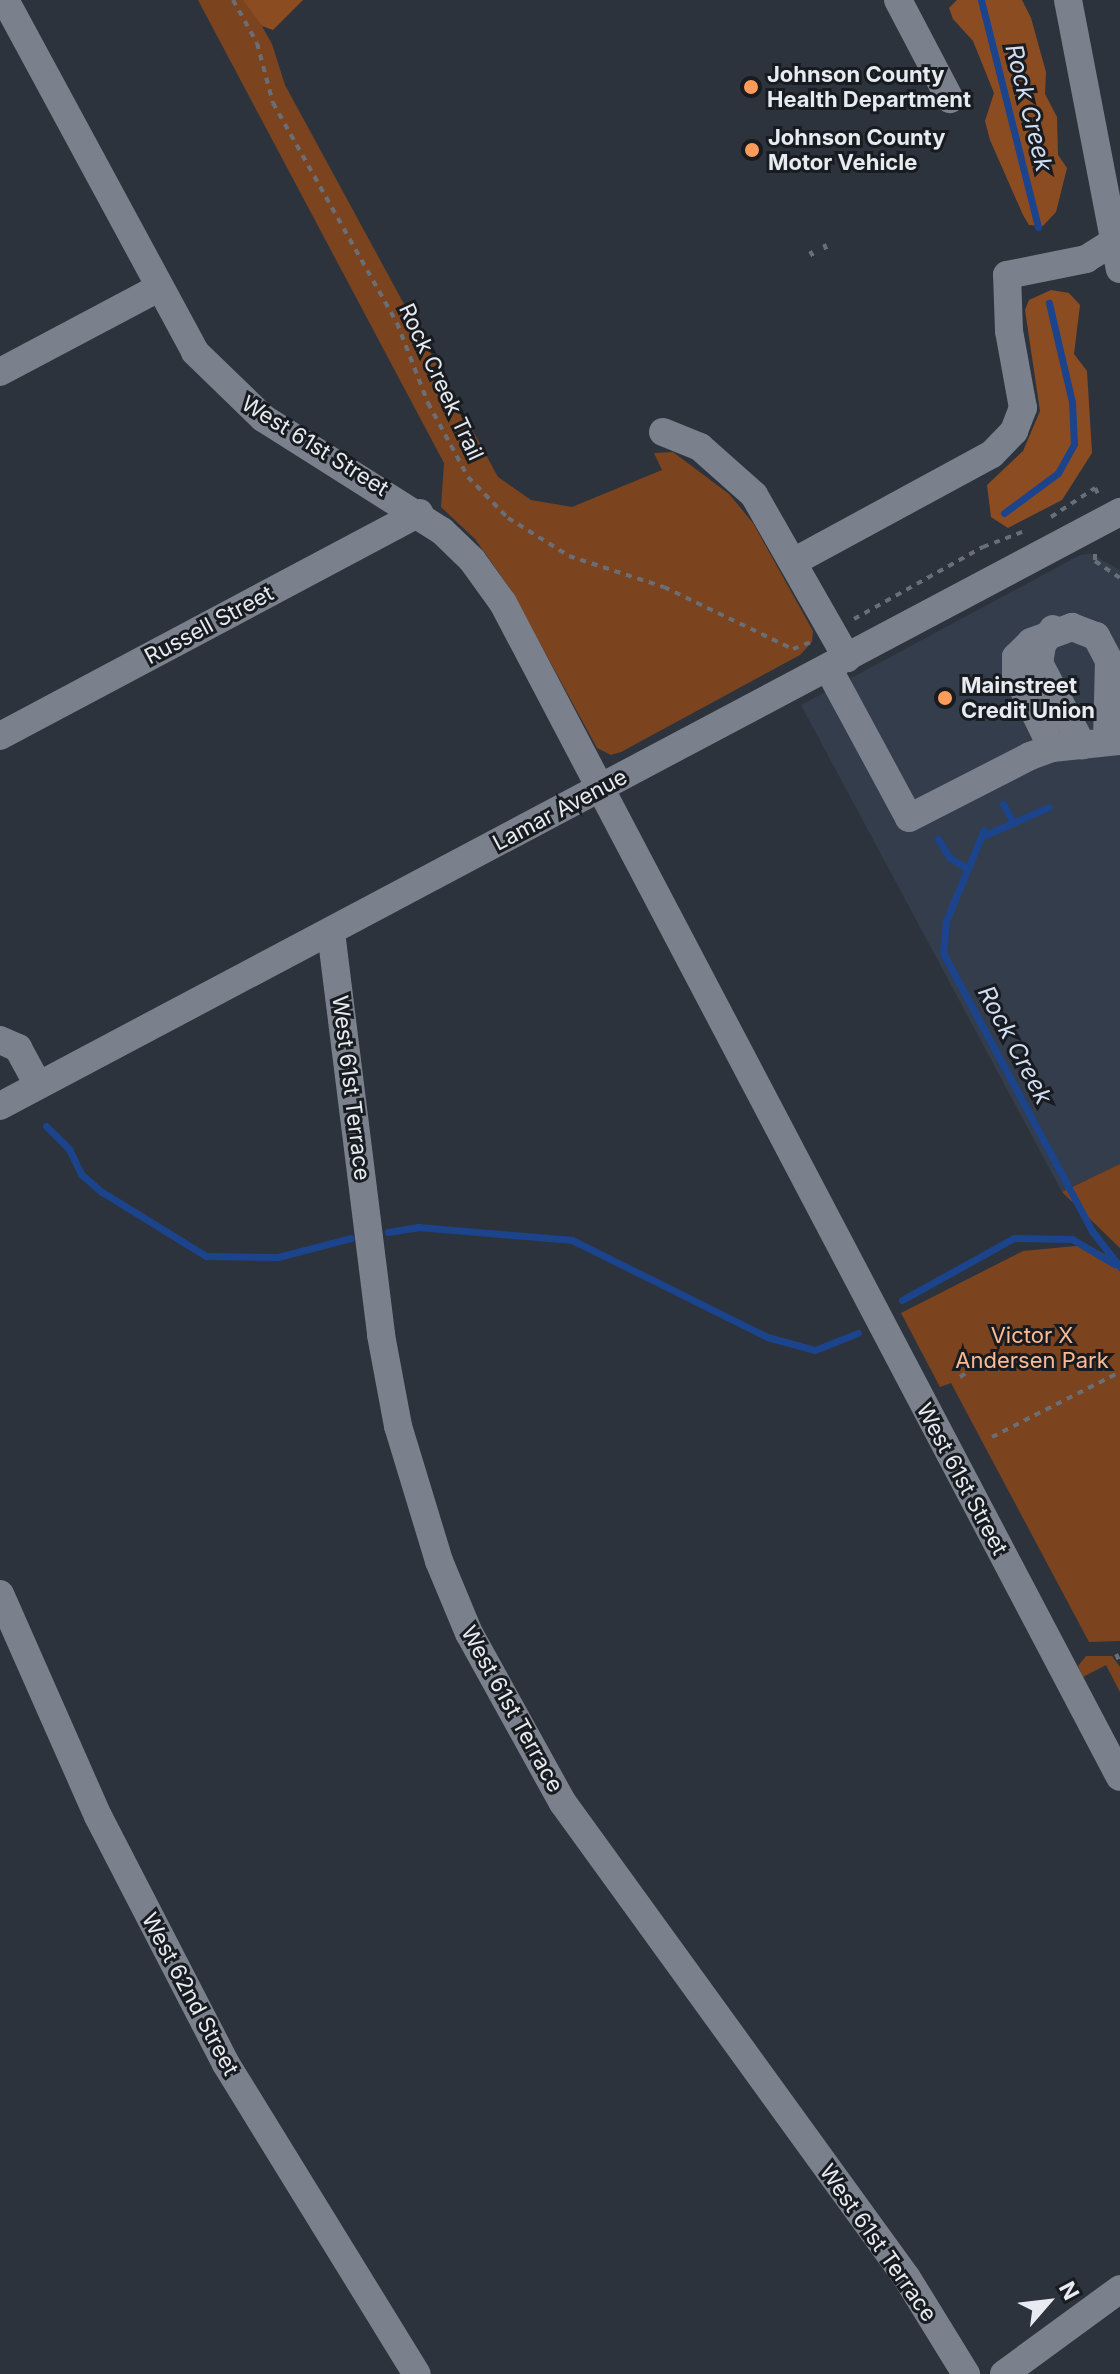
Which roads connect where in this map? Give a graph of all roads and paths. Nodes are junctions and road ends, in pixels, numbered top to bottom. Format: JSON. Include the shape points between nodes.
{"nodes":[{"id":1,"x":233,"y":0,"type":"edge"},
{"id":2,"x":898,"y":0,"type":"edge"},
{"id":3,"x":1068,"y":0,"type":"edge"},
{"id":4,"x":5,"y":7,"type":"edge"},
{"id":5,"x":950,"y":99,"type":"dead end"},
{"id":6,"x":1110,"y":149,"type":"edge"},
{"id":7,"x":1116,"y":240,"type":"junction"},
{"id":8,"x":824,"y":244,"type":"dead end"},
{"id":9,"x":810,"y":251,"type":"dead end"},
{"id":10,"x":827,"y":251,"type":"dead end"},
{"id":11,"x":814,"y":258,"type":"dead end"},
{"id":12,"x":1120,"y":269,"type":"edge"},
{"id":13,"x":157,"y":289,"type":"junction"},
{"id":14,"x":0,"y":372,"type":"edge"},
{"id":15,"x":663,"y":432,"type":"dead end"},
{"id":16,"x":1098,"y":493,"type":"dead end"},
{"id":17,"x":1120,"y":512,"type":"edge"},
{"id":18,"x":419,"y":513,"type":"junction"},
{"id":19,"x":1043,"y":522,"type":"dead end"},
{"id":20,"x":1029,"y":529,"type":"dead end"},
{"id":21,"x":1095,"y":556,"type":"dead end"},
{"id":22,"x":795,"y":561,"type":"junction"},
{"id":23,"x":1120,"y":578,"type":"edge"},
{"id":24,"x":861,"y":615,"type":"dead end"},
{"id":25,"x":1050,"y":633,"type":"junction"},
{"id":26,"x":807,"y":645,"type":"dead end"},
{"id":27,"x":838,"y":663,"type":"junction"},
{"id":28,"x":0,"y":736,"type":"edge"},
{"id":29,"x":1087,"y":744,"type":"edge"},
{"id":30,"x":601,"y":788,"type":"junction"},
{"id":31,"x":331,"y":932,"type":"junction"},
{"id":32,"x":0,"y":1040,"type":"edge"},
{"id":33,"x":38,"y":1085,"type":"junction"},
{"id":34,"x":0,"y":1106,"type":"edge"},
{"id":35,"x":1120,"y":1372,"type":"edge"},
{"id":36,"x":966,"y":1373,"type":"dead end"},
{"id":37,"x":960,"y":1377,"type":"dead end"},
{"id":38,"x":992,"y":1437,"type":"dead end"},
{"id":39,"x":0,"y":1594,"type":"edge"},
{"id":40,"x":1116,"y":1654,"type":"dead end"},
{"id":41,"x":1120,"y":1662,"type":"edge"},
{"id":42,"x":1120,"y":1777,"type":"edge"},
{"id":43,"x":1120,"y":2289,"type":"edge"},
{"id":44,"x":417,"y":2374,"type":"edge"},
{"id":45,"x":966,"y":2374,"type":"edge"},
{"id":46,"x":1004,"y":2374,"type":"edge"}],
"edges":[{"from":1,"to":26,"type":"path","name":"Rock Creek Trail","via":[[257,43],[273,103],[397,323],[428,403],[468,477],[508,518],[569,556],[664,587],[793,649]]},
{"from":2,"to":5,"type":"street"},
{"from":3,"to":6,"type":"street"},
{"from":4,"to":13,"type":"street","name":"West 61st Street"},
{"from":6,"to":7,"type":"street"},
{"from":7,"to":12,"type":"street"},
{"from":7,"to":22,"type":"street","via":[[1086,259],[1007,275],[1009,331],[1023,408],[1014,431],[992,454]]},
{"from":8,"to":10,"type":"path"},
{"from":9,"to":11,"type":"path"},
{"from":13,"to":14,"type":"street"},
{"from":13,"to":18,"type":"street","name":"West 61st Street","via":[[195,352],[247,406]]},
{"from":15,"to":22,"type":"street","via":[[700,447],[736,474]]},
{"from":16,"to":19,"type":"path","via":[[1095,488]]},
{"from":17,"to":27,"type":"street","name":"Lamar Avenue"},
{"from":18,"to":28,"type":"street","name":"Russell Street"},
{"from":18,"to":30,"type":"street","name":"West 61st Street","via":[[466,553],[503,603]]},
{"from":20,"to":24,"type":"path","via":[[983,547]]},
{"from":21,"to":23,"type":"path"},
{"from":22,"to":27,"type":"street"},
{"from":25,"to":29,"type":"street","via":[[1056,667]]},
{"from":25,"to":29,"type":"street","via":[[1016,657],[1016,674]]},
{"from":25,"to":29,"type":"street","via":[[1084,629],[1096,636],[1109,660]]},
{"from":27,"to":29,"type":"street","via":[[909,818]]},
{"from":27,"to":30,"type":"street","name":"Lamar Avenue"},
{"from":30,"to":31,"type":"street","name":"Lamar Avenue"},
{"from":30,"to":42,"type":"street","name":"West 61st Street"},
{"from":31,"to":33,"type":"street","name":"Lamar Avenue"},
{"from":31,"to":45,"type":"street","name":"West 61st Terrace","via":[[381,1335],[398,1426],[439,1561],[469,1633],[563,1803],[907,2278]]},
{"from":32,"to":33,"type":"street","via":[[18,1048]]},
{"from":33,"to":34,"type":"street","name":"Lamar Avenue"},
{"from":35,"to":38,"type":"path"},
{"from":36,"to":37,"type":"path"},
{"from":39,"to":44,"type":"street","name":"West 62nd Street","via":[[98,1816],[226,2064]]},
{"from":40,"to":41,"type":"path"},
{"from":43,"to":46,"type":"street"}]}
